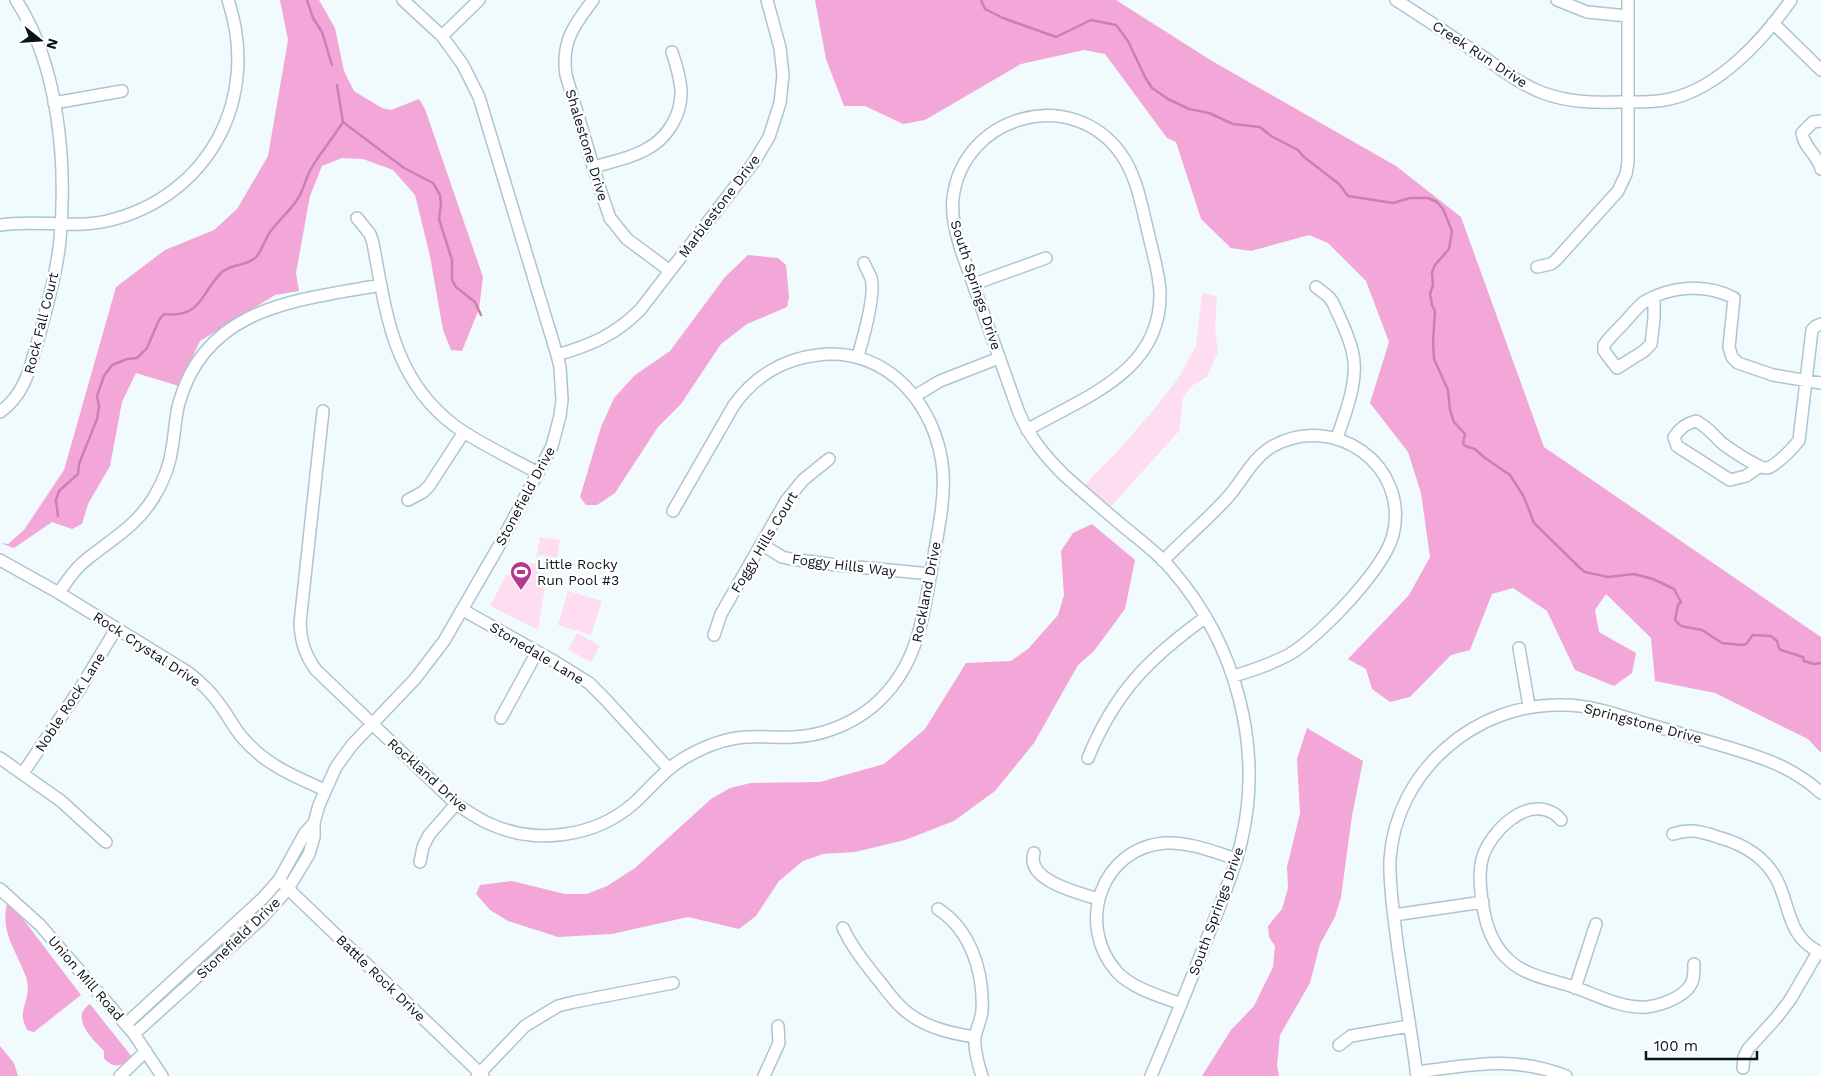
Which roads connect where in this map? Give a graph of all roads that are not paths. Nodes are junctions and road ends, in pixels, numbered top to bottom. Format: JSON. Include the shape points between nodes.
{"nodes":[{"id":1,"x":16,"y":0,"type":"edge"},
{"id":2,"x":228,"y":0,"type":"edge"},
{"id":3,"x":403,"y":0,"type":"edge"},
{"id":4,"x":479,"y":0,"type":"edge"},
{"id":5,"x":593,"y":0,"type":"edge"},
{"id":6,"x":767,"y":0,"type":"edge"},
{"id":7,"x":1396,"y":0,"type":"edge"},
{"id":8,"x":1556,"y":0,"type":"edge"},
{"id":9,"x":1628,"y":0,"type":"edge"},
{"id":10,"x":1791,"y":0,"type":"edge"},
{"id":11,"x":1628,"y":16,"type":"junction"},
{"id":12,"x":1773,"y":23,"type":"junction"},
{"id":13,"x":442,"y":36,"type":"junction"},
{"id":14,"x":672,"y":52,"type":"dead end"},
{"id":15,"x":1821,"y":70,"type":"edge"},
{"id":16,"x":122,"y":91,"type":"dead end"},
{"id":17,"x":1628,"y":102,"type":"junction"},
{"id":18,"x":54,"y":103,"type":"junction"},
{"id":19,"x":1821,"y":121,"type":"edge"},
{"id":20,"x":1819,"y":155,"type":"edge"},
{"id":21,"x":593,"y":167,"type":"junction"},
{"id":22,"x":1821,"y":169,"type":"edge"},
{"id":23,"x":357,"y":218,"type":"dead end"},
{"id":24,"x":61,"y":223,"type":"junction"},
{"id":25,"x":0,"y":225,"type":"edge"},
{"id":26,"x":1046,"y":258,"type":"dead end"},
{"id":27,"x":864,"y":263,"type":"dead end"},
{"id":28,"x":1537,"y":267,"type":"dead end"},
{"id":29,"x":670,"y":271,"type":"junction"},
{"id":30,"x":974,"y":284,"type":"junction"},
{"id":31,"x":381,"y":286,"type":"junction"},
{"id":32,"x":1316,"y":287,"type":"dead end"},
{"id":33,"x":1654,"y":297,"type":"junction"},
{"id":34,"x":1821,"y":324,"type":"edge"},
{"id":35,"x":557,"y":355,"type":"junction"},
{"id":36,"x":858,"y":356,"type":"junction"},
{"id":37,"x":999,"y":358,"type":"junction"},
{"id":38,"x":1807,"y":382,"type":"junction"},
{"id":39,"x":1821,"y":384,"type":"edge"},
{"id":40,"x":915,"y":396,"type":"junction"},
{"id":41,"x":323,"y":411,"type":"dead end"},
{"id":42,"x":0,"y":412,"type":"edge"},
{"id":43,"x":1027,"y":430,"type":"junction"},
{"id":44,"x":464,"y":432,"type":"junction"},
{"id":45,"x":1337,"y":438,"type":"junction"},
{"id":46,"x":829,"y":459,"type":"dead end"},
{"id":47,"x":1759,"y":466,"type":"junction"},
{"id":48,"x":538,"y":473,"type":"junction"},
{"id":49,"x":408,"y":500,"type":"dead end"},
{"id":50,"x":673,"y":512,"type":"dead end"},
{"id":51,"x":761,"y":544,"type":"junction"},
{"id":52,"x":0,"y":560,"type":"edge"},
{"id":53,"x":1163,"y":561,"type":"junction"},
{"id":54,"x":931,"y":574,"type":"junction"},
{"id":55,"x":58,"y":593,"type":"junction"},
{"id":56,"x":463,"y":610,"type":"junction"},
{"id":57,"x":1206,"y":618,"type":"junction"},
{"id":58,"x":116,"y":629,"type":"junction"},
{"id":59,"x":714,"y":634,"type":"dead end"},
{"id":60,"x":1519,"y":648,"type":"dead end"},
{"id":61,"x":537,"y":652,"type":"junction"},
{"id":62,"x":1234,"y":676,"type":"junction"},
{"id":63,"x":1529,"y":706,"type":"junction"},
{"id":64,"x":502,"y":718,"type":"dead end"},
{"id":65,"x":372,"y":724,"type":"junction"},
{"id":66,"x":0,"y":758,"type":"edge"},
{"id":67,"x":1088,"y":758,"type":"dead end"},
{"id":68,"x":668,"y":768,"type":"junction"},
{"id":69,"x":23,"y":773,"type":"junction"},
{"id":70,"x":325,"y":790,"type":"junction"},
{"id":71,"x":1821,"y":793,"type":"edge"},
{"id":72,"x":456,"y":804,"type":"junction"},
{"id":73,"x":1561,"y":820,"type":"dead end"},
{"id":74,"x":314,"y":823,"type":"junction"},
{"id":75,"x":1672,"y":834,"type":"dead end"},
{"id":76,"x":106,"y":842,"type":"dead end"},
{"id":77,"x":1034,"y":853,"type":"dead end"},
{"id":78,"x":1237,"y":859,"type":"junction"},
{"id":79,"x":420,"y":862,"type":"dead end"},
{"id":80,"x":279,"y":880,"type":"junction"},
{"id":81,"x":0,"y":888,"type":"edge"},
{"id":82,"x":288,"y":888,"type":"junction"},
{"id":83,"x":1098,"y":898,"type":"junction"},
{"id":84,"x":1484,"y":902,"type":"junction"},
{"id":85,"x":938,"y":909,"type":"dead end"},
{"id":86,"x":1394,"y":915,"type":"junction"},
{"id":87,"x":1596,"y":924,"type":"dead end"},
{"id":88,"x":843,"y":928,"type":"dead end"},
{"id":89,"x":1820,"y":952,"type":"edge"},
{"id":90,"x":1694,"y":964,"type":"dead end"},
{"id":91,"x":673,"y":983,"type":"dead end"},
{"id":92,"x":1575,"y":988,"type":"junction"},
{"id":93,"x":1181,"y":1004,"type":"junction"},
{"id":94,"x":126,"y":1024,"type":"junction"},
{"id":95,"x":778,"y":1026,"type":"dead end"},
{"id":96,"x":1409,"y":1026,"type":"junction"},
{"id":97,"x":134,"y":1034,"type":"junction"},
{"id":98,"x":975,"y":1037,"type":"junction"},
{"id":99,"x":1339,"y":1045,"type":"dead end"},
{"id":100,"x":146,"y":1052,"type":"junction"},
{"id":101,"x":1743,"y":1068,"type":"dead end"},
{"id":102,"x":1417,"y":1074,"type":"edge"},
{"id":103,"x":480,"y":1075,"type":"edge"},
{"id":104,"x":120,"y":1076,"type":"edge"},
{"id":105,"x":162,"y":1076,"type":"edge"},
{"id":106,"x":764,"y":1076,"type":"edge"},
{"id":107,"x":982,"y":1076,"type":"edge"},
{"id":108,"x":1151,"y":1076,"type":"edge"},
{"id":109,"x":1566,"y":1076,"type":"edge"}],
"edges":[{"from":1,"to":18,"type":"street","name":"Rock Fall Court","via":[[39,47]]},
{"from":2,"to":24,"type":"street","via":[[238,40],[237,82],[226,123],[207,156],[185,181],[143,209],[96,223]]},
{"from":3,"to":13,"type":"street","name":"Stonefield Drive"},
{"from":4,"to":13,"type":"street"},
{"from":5,"to":21,"type":"street","name":"Shalestone Drive","via":[[570,33],[564,57],[566,75]]},
{"from":6,"to":29,"type":"street","name":"Marblestone Drive","via":[[782,62],[782,88],[774,124],[754,162]]},
{"from":7,"to":17,"type":"street","name":"Creek Run Drive","via":[[1516,79],[1543,93],[1579,102]]},
{"from":8,"to":11,"type":"street","via":[[1587,12]]},
{"from":9,"to":11,"type":"street"},
{"from":10,"to":12,"type":"street","name":"Creek Run Drive"},
{"from":11,"to":17,"type":"street"},
{"from":12,"to":15,"type":"street"},
{"from":12,"to":17,"type":"street","name":"Creek Run Drive","via":[[1727,71],[1705,86],[1669,99]]},
{"from":13,"to":35,"type":"street","name":"Stonefield Drive","via":[[463,65],[479,97]]},
{"from":14,"to":21,"type":"street","via":[[681,93],[678,112],[670,128],[644,151]]},
{"from":16,"to":18,"type":"street"},
{"from":17,"to":28,"type":"street","via":[[1628,162],[1622,185],[1556,260]]},
{"from":18,"to":24,"type":"street","name":"Rock Fall Court","via":[[61,175]]},
{"from":19,"to":20,"type":"street","via":[[1813,122],[1802,133],[1807,147]]},
{"from":20,"to":22,"type":"street"},
{"from":21,"to":29,"type":"street","name":"Shalestone Drive","via":[[606,210],[615,226]]},
{"from":23,"to":31,"type":"street","via":[[370,234]]},
{"from":24,"to":25,"type":"street"},
{"from":24,"to":42,"type":"street","name":"Rock Fall Court","via":[[52,285],[27,379],[16,397]]},
{"from":26,"to":30,"type":"street"},
{"from":27,"to":36,"type":"street","via":[[872,287]]},
{"from":29,"to":35,"type":"street","name":"Marblestone Drive","via":[[640,310],[620,328],[594,343]]},
{"from":30,"to":37,"type":"street","name":"South Springs Drive"},
{"from":30,"to":43,"type":"street","name":"South Springs Drive","via":[[954,224],[952,206],[960,172],[979,144],[1009,123],[1044,116],[1080,122],[1111,142],[1129,167],[1142,209],[1159,281],[1156,324],[1143,352],[1122,375]]},
{"from":31,"to":44,"type":"street","via":[[396,349],[411,379],[435,408]]},
{"from":31,"to":55,"type":"street","via":[[273,306],[249,316],[219,337],[203,355],[186,383],[176,415],[169,465],[150,505],[130,527],[74,571]]},
{"from":32,"to":45,"type":"street","via":[[1333,303],[1354,357],[1353,382]]},
{"from":33,"to":33,"type":"street","via":[[1642,303],[1604,345],[1604,351],[1617,368],[1651,344]]},
{"from":33,"to":38,"type":"street","via":[[1681,288],[1727,294],[1734,298],[1729,348],[1732,357],[1773,375]]},
{"from":34,"to":38,"type":"street","via":[[1812,330]]},
{"from":35,"to":48,"type":"street","name":"Stonefield Drive","via":[[562,385],[560,416],[552,446]]},
{"from":36,"to":40,"type":"street","name":"Rockland Drive","via":[[896,377]]},
{"from":36,"to":50,"type":"street","name":"Rockland Drive","via":[[804,357],[779,366],[757,380],[734,405]]},
{"from":37,"to":40,"type":"street","via":[[940,381]]},
{"from":37,"to":43,"type":"street","name":"South Springs Drive"},
{"from":38,"to":39,"type":"street"},
{"from":38,"to":47,"type":"street","via":[[1799,440],[1771,467]]},
{"from":40,"to":54,"type":"street","name":"Rockland Drive","via":[[934,432],[943,470],[943,498]]},
{"from":41,"to":65,"type":"street","name":"Rockland Drive","via":[[301,636],[307,656],[316,670]]},
{"from":43,"to":53,"type":"street","name":"South Springs Drive","via":[[1040,450],[1064,475]]},
{"from":44,"to":48,"type":"street"},
{"from":44,"to":49,"type":"street","via":[[429,486]]},
{"from":45,"to":53,"type":"street","via":[[1302,436],[1271,447],[1250,466],[1227,498]]},
{"from":45,"to":62,"type":"street","via":[[1366,454],[1387,482],[1395,514],[1388,548],[1374,571],[1317,634],[1274,662]]},
{"from":46,"to":51,"type":"street","name":"Foggy Hills Court","via":[[794,491]]},
{"from":47,"to":47,"type":"street","via":[[1746,476],[1730,480],[1677,446],[1674,436],[1678,430],[1696,421],[1723,444]]},
{"from":48,"to":56,"type":"street","name":"Stonefield Drive"},
{"from":51,"to":54,"type":"street","name":"Foggy Hills Way","via":[[791,559]]},
{"from":51,"to":59,"type":"street","name":"Foggy Hills Court","via":[[721,614]]},
{"from":52,"to":55,"type":"street","name":"Rock Crystal Drive"},
{"from":53,"to":57,"type":"street","name":"South Springs Drive"},
{"from":54,"to":68,"type":"street","name":"Rockland Drive","via":[[912,655],[894,685],[869,709],[844,724],[817,734],[719,742]]},
{"from":55,"to":58,"type":"street","name":"Rock Crystal Drive"},
{"from":56,"to":61,"type":"street","name":"Stonedale Lane"},
{"from":56,"to":65,"type":"street","name":"Stonefield Drive","via":[[428,664]]},
{"from":57,"to":62,"type":"street","name":"South Springs Drive"},
{"from":57,"to":67,"type":"street","via":[[1164,648],[1132,682],[1111,712]]},
{"from":58,"to":69,"type":"street","name":"Noble Rock Lane"},
{"from":58,"to":70,"type":"street","name":"Rock Crystal Drive","via":[[189,673],[217,701],[239,734],[260,756],[285,772]]},
{"from":60,"to":63,"type":"street"},
{"from":61,"to":64,"type":"street"},
{"from":61,"to":68,"type":"street","name":"Stonedale Lane","via":[[598,691]]},
{"from":62,"to":78,"type":"street","name":"South Springs Drive","via":[[1244,722],[1249,769],[1246,817]]},
{"from":63,"to":71,"type":"street","name":"Springstone Drive","via":[[1593,708],[1759,756],[1787,768]]},
{"from":63,"to":86,"type":"street","name":"Springstone Drive","via":[[1496,716],[1459,736],[1438,755],[1413,787],[1399,817],[1391,848]]},
{"from":65,"to":70,"type":"street","name":"Stonefield Drive","via":[[342,758]]},
{"from":65,"to":72,"type":"street","name":"Rockland Drive"},
{"from":66,"to":69,"type":"street"},
{"from":68,"to":72,"type":"street","name":"Rockland Drive","via":[[634,803],[616,816],[592,828],[565,834],[534,835],[504,830]]},
{"from":69,"to":76,"type":"street","via":[[61,801]]},
{"from":70,"to":74,"type":"street","name":"Stonefield Drive"},
{"from":72,"to":79,"type":"street","via":[[423,845]]},
{"from":73,"to":84,"type":"street","via":[[1553,813],[1539,809],[1516,816],[1500,828],[1482,861]]},
{"from":74,"to":80,"type":"street","name":"Stonefield Drive"},
{"from":74,"to":82,"type":"street","name":"Stonefield Drive","via":[[309,854]]},
{"from":75,"to":89,"type":"street","via":[[1699,832],[1735,842],[1756,854],[1777,880],[1794,928]]},
{"from":77,"to":83,"type":"street","via":[[1036,867],[1048,880],[1068,890]]},
{"from":78,"to":83,"type":"street","via":[[1186,844],[1150,846],[1117,867]]},
{"from":78,"to":93,"type":"street","name":"South Springs Drive"},
{"from":80,"to":82,"type":"street","name":"Battle Rock Drive"},
{"from":80,"to":94,"type":"street","name":"Stonefield Drive","via":[[250,912]]},
{"from":81,"to":94,"type":"street","name":"Union Mill Road","via":[[40,924]]},
{"from":82,"to":97,"type":"street","name":"Stonefield Drive","via":[[260,920]]},
{"from":82,"to":103,"type":"street","name":"Battle Rock Drive"},
{"from":83,"to":93,"type":"street","via":[[1097,929],[1109,962],[1134,985]]},
{"from":84,"to":86,"type":"street"},
{"from":84,"to":92,"type":"street","via":[[1491,936],[1502,954],[1527,972]]},
{"from":85,"to":98,"type":"street","via":[[960,929],[978,968],[982,1013]]},
{"from":86,"to":96,"type":"street","name":"Springstone Drive"},
{"from":87,"to":92,"type":"street"},
{"from":88,"to":98,"type":"street","via":[[852,948],[900,1006],[929,1026]]},
{"from":89,"to":101,"type":"street","via":[[1778,1017],[1748,1049]]},
{"from":90,"to":92,"type":"street","via":[[1693,979],[1686,990],[1672,1000],[1656,1005],[1627,1005]]},
{"from":91,"to":103,"type":"street","via":[[558,1006],[525,1026]]},
{"from":93,"to":108,"type":"street","name":"South Springs Drive"},
{"from":94,"to":97,"type":"street","name":"Union Mill Road"},
{"from":95,"to":106,"type":"street","via":[[778,1043]]},
{"from":96,"to":99,"type":"street","via":[[1351,1036]]},
{"from":96,"to":102,"type":"street","name":"Springstone Drive"},
{"from":97,"to":100,"type":"street","name":"Union Mill Road"},
{"from":98,"to":107,"type":"street"},
{"from":100,"to":104,"type":"street"},
{"from":100,"to":105,"type":"street","name":"Union Mill Road"},
{"from":102,"to":109,"type":"street","name":"Springstone Drive","via":[[1484,1063],[1511,1063],[1544,1068]]}]}
